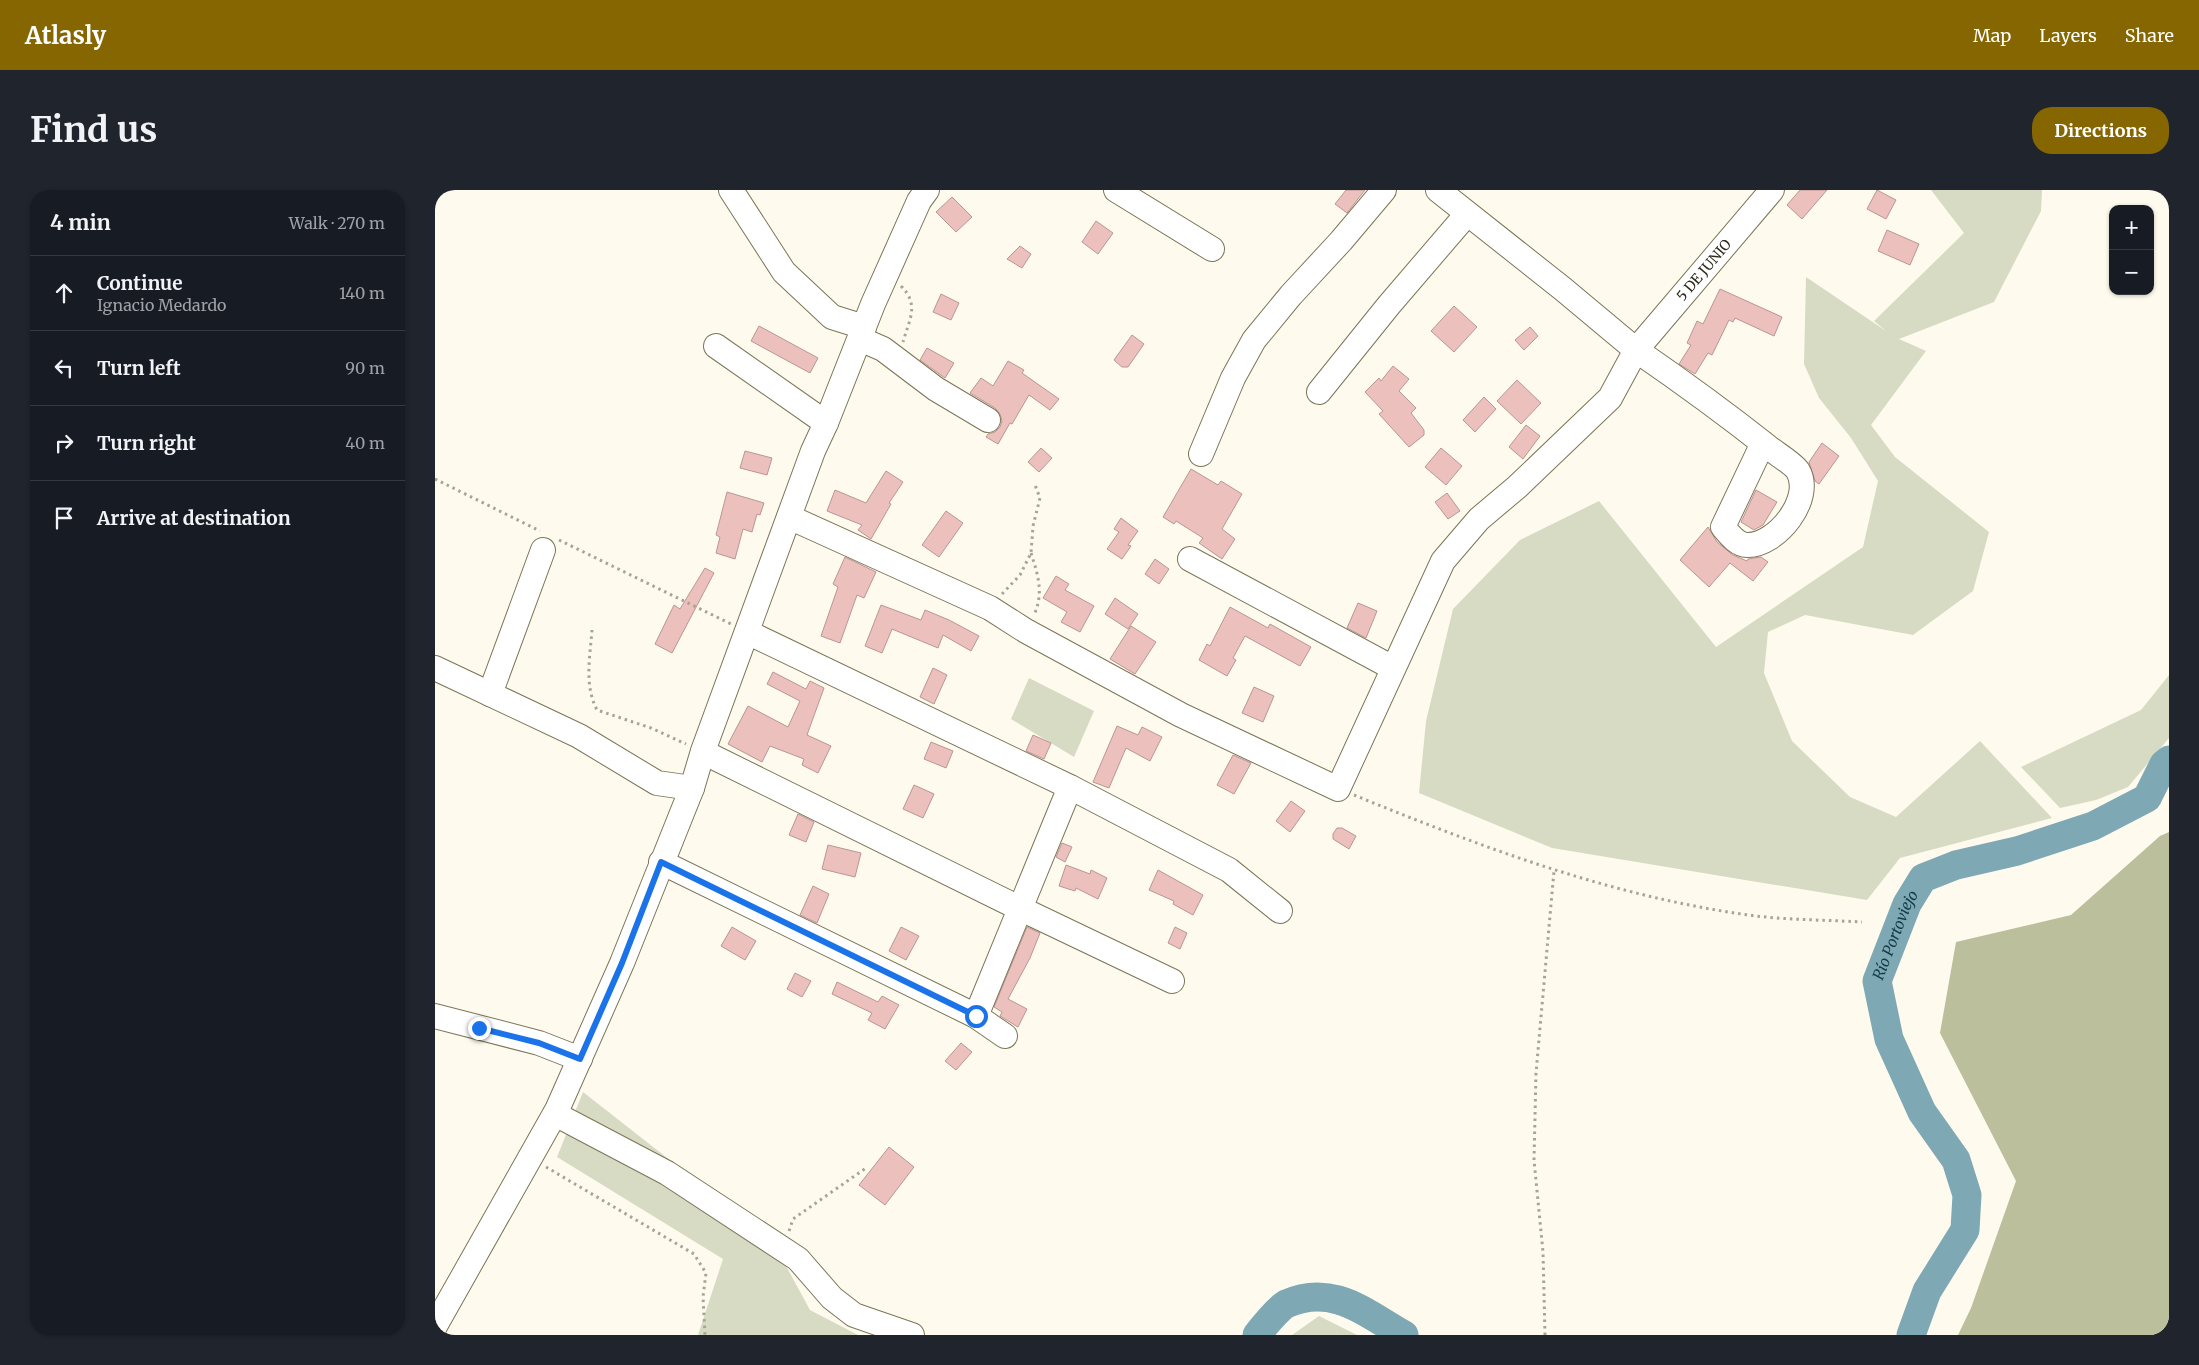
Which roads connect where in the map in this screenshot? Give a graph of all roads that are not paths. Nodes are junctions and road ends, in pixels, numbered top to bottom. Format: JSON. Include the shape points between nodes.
{"nodes":[{"id":1,"x":731,"y":190,"type":"edge"},
{"id":2,"x":927,"y":190,"type":"edge"},
{"id":3,"x":1116,"y":190,"type":"edge"},
{"id":4,"x":1384,"y":190,"type":"edge"},
{"id":5,"x":1437,"y":190,"type":"edge"},
{"id":6,"x":1772,"y":190,"type":"edge"},
{"id":7,"x":1467,"y":214,"type":"junction"},
{"id":8,"x":1211,"y":249,"type":"dead end"},
{"id":9,"x":862,"y":333,"type":"junction"},
{"id":10,"x":716,"y":346,"type":"dead end"},
{"id":11,"x":1636,"y":350,"type":"junction"},
{"id":12,"x":1319,"y":392,"type":"dead end"},
{"id":13,"x":988,"y":420,"type":"dead end"},
{"id":14,"x":826,"y":423,"type":"junction"},
{"id":15,"x":1763,"y":443,"type":"dead end"},
{"id":16,"x":1201,"y":454,"type":"dead end"},
{"id":17,"x":789,"y":516,"type":"junction"},
{"id":18,"x":547,"y":540,"type":"road end"},
{"id":19,"x":1190,"y":559,"type":"dead end"},
{"id":20,"x":747,"y":632,"type":"junction"},
{"id":21,"x":435,"y":668,"type":"edge"},
{"id":22,"x":1393,"y":668,"type":"junction"},
{"id":23,"x":490,"y":694,"type":"junction"},
{"id":24,"x":703,"y":751,"type":"junction"},
{"id":25,"x":1070,"y":787,"type":"junction"},
{"id":26,"x":692,"y":788,"type":"junction"},
{"id":27,"x":661,"y":862,"type":"junction"},
{"id":28,"x":1019,"y":908,"type":"junction"},
{"id":29,"x":1280,"y":910,"type":"dead end"},
{"id":30,"x":1173,"y":981,"type":"dead end"},
{"id":31,"x":435,"y":1016,"type":"edge"},
{"id":32,"x":976,"y":1016,"type":"junction"},
{"id":33,"x":1005,"y":1036,"type":"dead end"},
{"id":34,"x":580,"y":1059,"type":"junction"},
{"id":35,"x":555,"y":1114,"type":"junction"},
{"id":36,"x":435,"y":1326,"type":"edge"},
{"id":37,"x":912,"y":1335,"type":"edge"}],
"edges":[{"from":1,"to":9,"type":"street","via":[[784,272],[832,317]]},
{"from":2,"to":9,"type":"street","via":[[919,201]]},
{"from":3,"to":8,"type":"street"},
{"from":4,"to":16,"type":"street","via":[[1254,340],[1233,378]]},
{"from":5,"to":7,"type":"street"},
{"from":6,"to":11,"type":"street","name":"5 DE JUNIO"},
{"from":7,"to":11,"type":"street"},
{"from":7,"to":12,"type":"street"},
{"from":9,"to":13,"type":"street","via":[[936,389]]},
{"from":9,"to":14,"type":"street"},
{"from":10,"to":14,"type":"street"},
{"from":11,"to":15,"type":"street"},
{"from":11,"to":22,"type":"street","name":"5 DE JUNIO","via":[[1611,398],[1479,520],[1443,560]]},
{"from":14,"to":17,"type":"street"},
{"from":17,"to":20,"type":"street"},
{"from":17,"to":22,"type":"street","name":"5 DE JUNIO","via":[[990,608],[1181,715],[1337,788]]},
{"from":18,"to":23,"type":"street"},
{"from":19,"to":22,"type":"street"},
{"from":20,"to":24,"type":"street"},
{"from":20,"to":25,"type":"street"},
{"from":21,"to":23,"type":"street"},
{"from":23,"to":26,"type":"street","via":[[579,736],[657,783]]},
{"from":24,"to":26,"type":"street"},
{"from":24,"to":28,"type":"street"},
{"from":25,"to":28,"type":"street"},
{"from":25,"to":29,"type":"street","via":[[1229,870]]},
{"from":26,"to":27,"type":"street"},
{"from":27,"to":32,"type":"street"},
{"from":27,"to":34,"type":"street"},
{"from":28,"to":30,"type":"street"},
{"from":28,"to":32,"type":"street"},
{"from":31,"to":34,"type":"street","via":[[539,1043]]},
{"from":32,"to":33,"type":"street"},
{"from":34,"to":35,"type":"street"},
{"from":35,"to":36,"type":"street"},
{"from":35,"to":37,"type":"street","via":[[667,1173],[799,1259],[832,1298],[855,1315]]}]}
